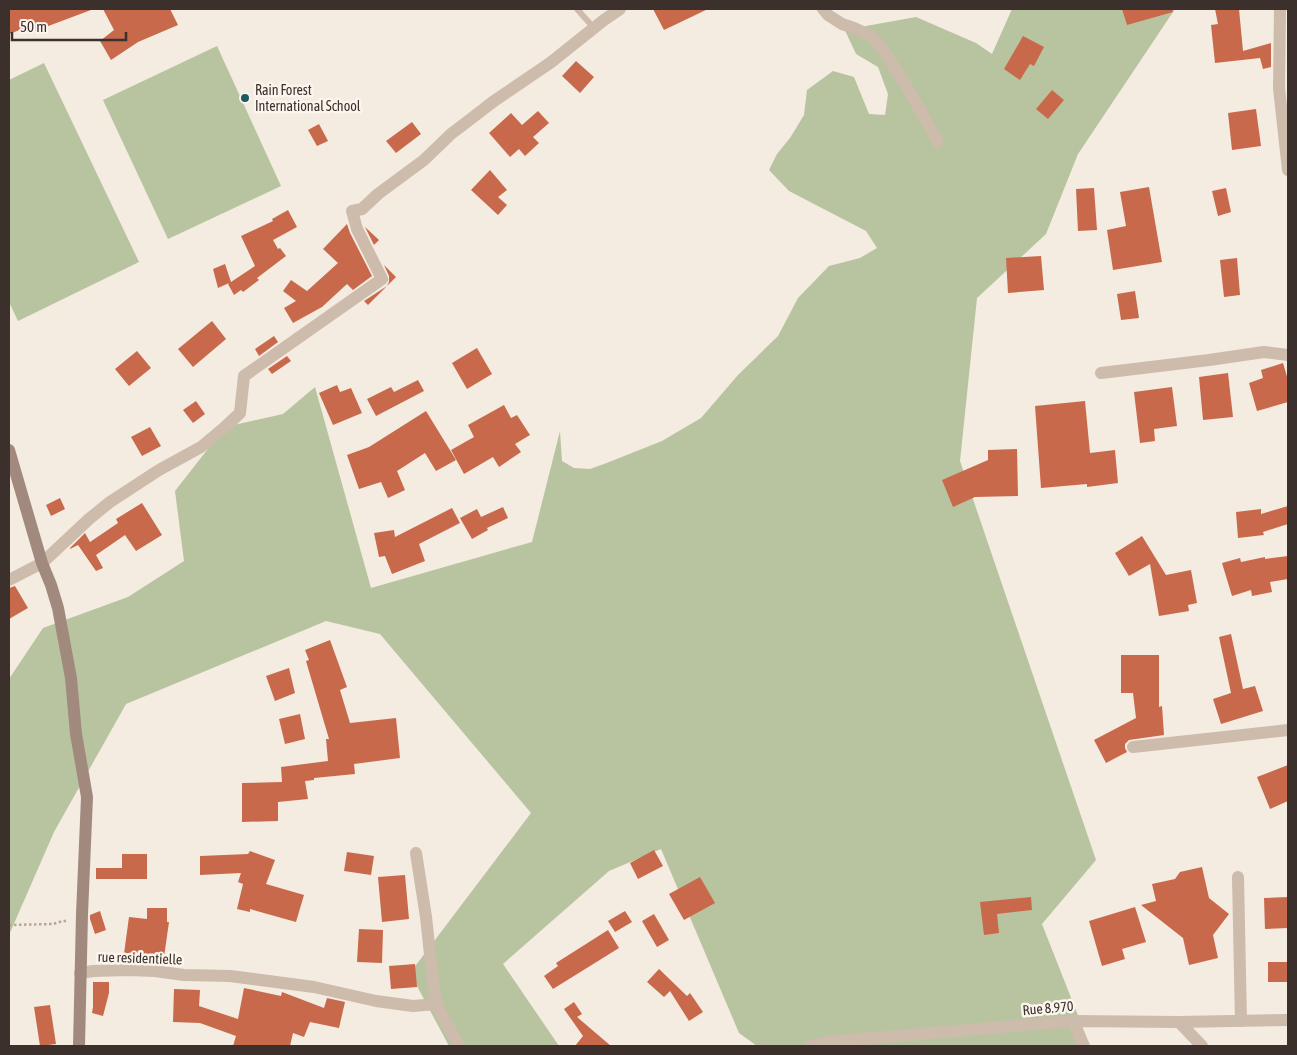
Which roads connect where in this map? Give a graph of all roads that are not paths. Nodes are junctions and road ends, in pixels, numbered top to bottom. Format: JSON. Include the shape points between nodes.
{"nodes":[{"id":1,"x":577,"y":9,"type":"edge"},
{"id":2,"x":620,"y":9,"type":"edge"},
{"id":3,"x":823,"y":9,"type":"edge"},
{"id":4,"x":1280,"y":9,"type":"edge"},
{"id":5,"x":594,"y":28,"type":"junction"},
{"id":6,"x":938,"y":142,"type":"dead end"},
{"id":7,"x":1288,"y":170,"type":"edge"},
{"id":8,"x":1288,"y":355,"type":"edge"},
{"id":9,"x":1101,"y":374,"type":"dead end"},
{"id":10,"x":9,"y":450,"type":"edge"},
{"id":11,"x":42,"y":563,"type":"junction"},
{"id":12,"x":9,"y":580,"type":"edge"},
{"id":13,"x":1288,"y":730,"type":"edge"},
{"id":14,"x":1134,"y":747,"type":"dead end"},
{"id":15,"x":416,"y":852,"type":"dead end"},
{"id":16,"x":1238,"y":877,"type":"dead end"},
{"id":17,"x":80,"y":973,"type":"junction"},
{"id":18,"x":437,"y":1004,"type":"junction"},
{"id":19,"x":1288,"y":1020,"type":"edge"},
{"id":20,"x":1072,"y":1021,"type":"junction"},
{"id":21,"x":1241,"y":1021,"type":"junction"},
{"id":22,"x":1179,"y":1022,"type":"junction"},
{"id":23,"x":79,"y":1046,"type":"edge"},
{"id":24,"x":459,"y":1046,"type":"edge"},
{"id":25,"x":812,"y":1046,"type":"edge"},
{"id":26,"x":1084,"y":1046,"type":"edge"},
{"id":27,"x":1202,"y":1046,"type":"edge"}],
"edges":[{"from":1,"to":5,"type":"lane"},
{"from":2,"to":5,"type":"street"},
{"from":3,"to":6,"type":"street","via":[[842,24],[871,36],[882,48]]},
{"from":4,"to":7,"type":"street","via":[[1279,88]]},
{"from":5,"to":11,"type":"street","via":[[451,134],[362,209],[352,212],[382,279],[244,376],[240,413],[225,427],[201,447],[110,502]]},
{"from":8,"to":9,"type":"street","via":[[1264,352]]},
{"from":10,"to":11,"type":"street"},
{"from":11,"to":12,"type":"street"},
{"from":11,"to":17,"type":"street","via":[[58,608],[87,797]]},
{"from":13,"to":14,"type":"street"},
{"from":15,"to":18,"type":"street"},
{"from":16,"to":21,"type":"street"},
{"from":17,"to":18,"type":"street","name":"rue residentielle","via":[[127,970],[230,976],[314,987],[376,1001],[413,1006]]},
{"from":17,"to":23,"type":"street"},
{"from":18,"to":24,"type":"street"},
{"from":19,"to":21,"type":"street","name":"Rue 8.970"},
{"from":20,"to":22,"type":"street","name":"Rue 8.970"},
{"from":20,"to":25,"type":"street","name":"Rue 8.970","via":[[827,1042]]},
{"from":20,"to":26,"type":"street"},
{"from":21,"to":22,"type":"street","name":"Rue 8.970"},
{"from":22,"to":27,"type":"street"}]}
